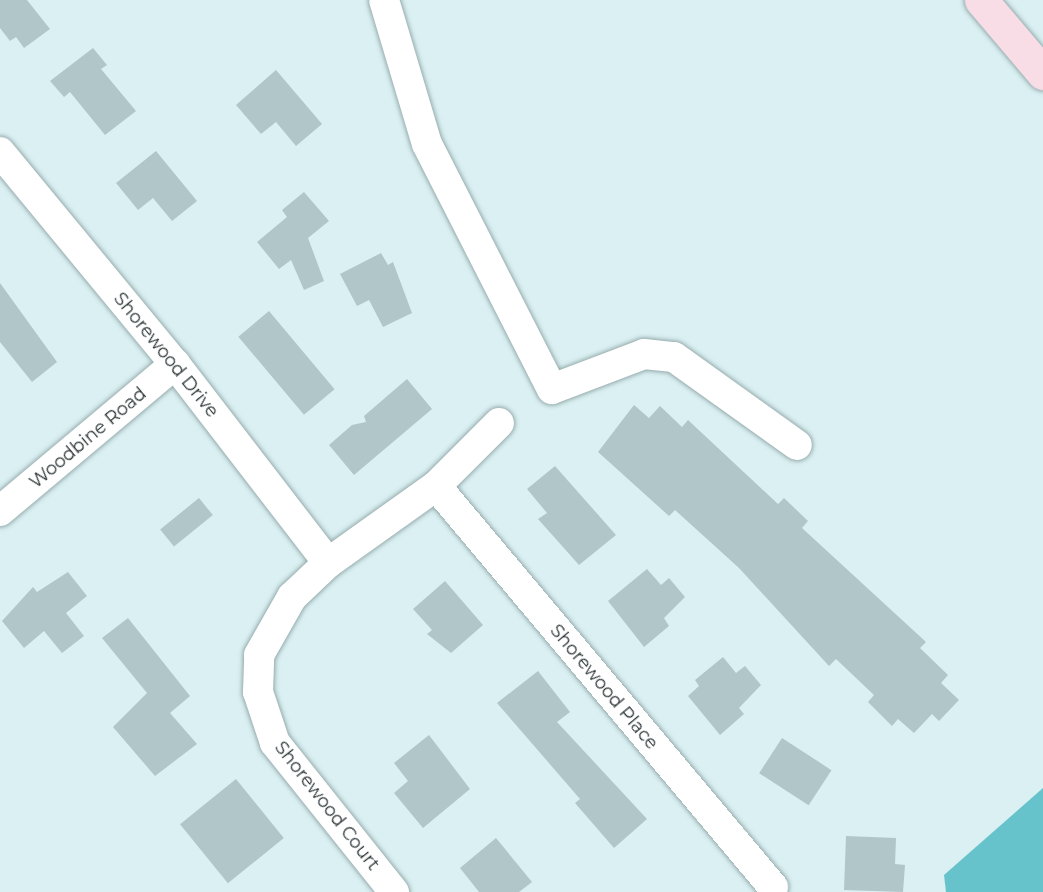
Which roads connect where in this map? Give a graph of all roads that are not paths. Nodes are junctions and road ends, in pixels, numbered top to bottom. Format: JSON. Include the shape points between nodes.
{"nodes":[{"id":1,"x":384,"y":0,"type":"edge"},
{"id":2,"x":981,"y":0,"type":"edge"},
{"id":3,"x":1043,"y":74,"type":"edge"},
{"id":4,"x":0,"y":152,"type":"edge"},
{"id":5,"x":175,"y":364,"type":"junction"},
{"id":6,"x":499,"y":423,"type":"dead end"},
{"id":7,"x":797,"y":445,"type":"dead end"},
{"id":8,"x":435,"y":486,"type":"junction"},
{"id":9,"x":0,"y":511,"type":"edge"},
{"id":10,"x":328,"y":563,"type":"junction"},
{"id":11,"x":773,"y":887,"type":"dead end"},
{"id":12,"x":394,"y":892,"type":"edge"}],
"edges":[{"from":1,"to":7,"type":"street","via":[[427,144],[552,389],[644,354],[674,357]]},
{"from":2,"to":3,"type":"main road"},
{"from":4,"to":5,"type":"street","name":"Shorewood Drive"},
{"from":5,"to":9,"type":"street","name":"Woodbine Road"},
{"from":5,"to":10,"type":"street","name":"Shorewood Drive"},
{"from":6,"to":8,"type":"street","name":"Shorewood Court"},
{"from":8,"to":10,"type":"street","name":"Shorewood Court"},
{"from":8,"to":11,"type":"street","name":"Shorewood Place"},
{"from":10,"to":12,"type":"street","name":"Shorewood Court","via":[[292,597],[270,629],[259,655],[258,692],[275,743]]}]}
